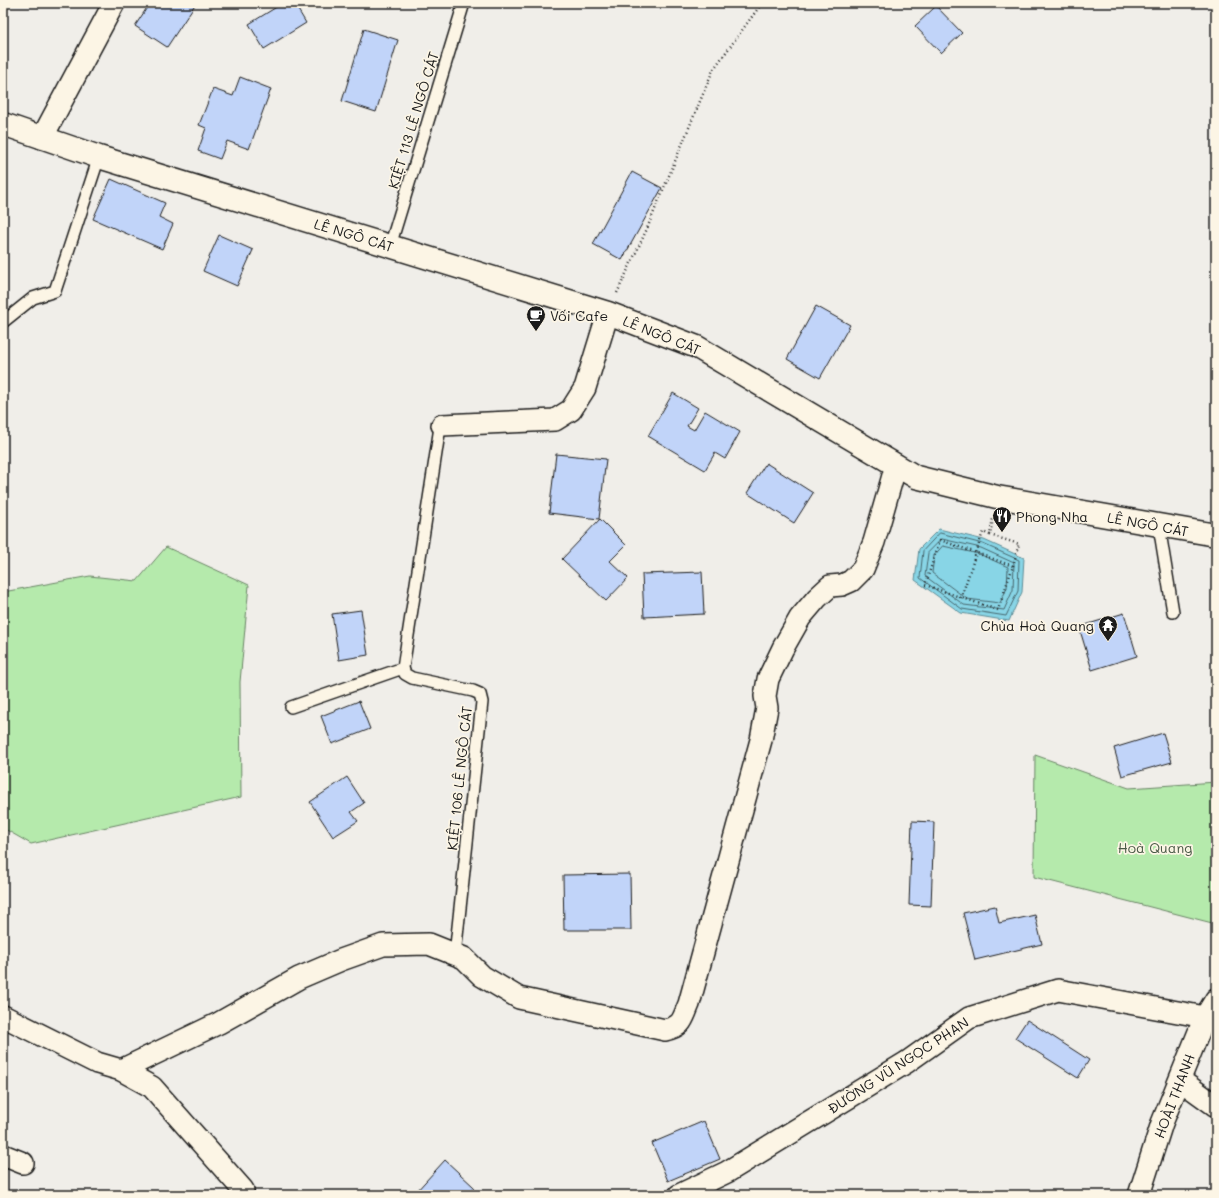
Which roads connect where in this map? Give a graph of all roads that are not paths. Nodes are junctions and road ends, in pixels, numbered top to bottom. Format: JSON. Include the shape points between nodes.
{"nodes":[{"id":1,"x":114,"y":3,"type":"edge"},
{"id":2,"x":464,"y":3,"type":"edge"},
{"id":3,"x":3,"y":124,"type":"edge"},
{"id":4,"x":42,"y":138,"type":"junction"},
{"id":5,"x":99,"y":157,"type":"junction"},
{"id":6,"x":390,"y":246,"type":"junction"},
{"id":7,"x":608,"y":313,"type":"junction"},
{"id":8,"x":3,"y":322,"type":"edge"},
{"id":9,"x":442,"y":425,"type":"joint"},
{"id":10,"x":896,"y":465,"type":"junction"},
{"id":11,"x":1159,"y":526,"type":"junction"},
{"id":12,"x":1216,"y":535,"type":"edge"},
{"id":13,"x":1174,"y":612,"type":"dead end"},
{"id":14,"x":403,"y":668,"type":"junction"},
{"id":15,"x":291,"y":707,"type":"dead end"},
{"id":16,"x":455,"y":955,"type":"junction"},
{"id":17,"x":1211,"y":1008,"type":"edge"},
{"id":18,"x":3,"y":1016,"type":"edge"},
{"id":19,"x":121,"y":1070,"type":"junction"},
{"id":20,"x":1180,"y":1080,"type":"junction"},
{"id":21,"x":1216,"y":1106,"type":"edge"},
{"id":22,"x":3,"y":1155,"type":"edge"},
{"id":23,"x":23,"y":1163,"type":"dead end"},
{"id":24,"x":243,"y":1190,"type":"dead end"},
{"id":25,"x":679,"y":1195,"type":"edge"},
{"id":26,"x":1139,"y":1195,"type":"edge"}],
"edges":[{"from":1,"to":4,"type":"street"},
{"from":2,"to":6,"type":"lane","name":"KIỆT 113 LÊ NGÔ CÁT"},
{"from":3,"to":4,"type":"street","name":"LÊ NGÔ CÁT"},
{"from":4,"to":5,"type":"street","name":"LÊ NGÔ CÁT"},
{"from":5,"to":6,"type":"street","name":"LÊ NGÔ CÁT"},
{"from":5,"to":8,"type":"lane","via":[[55,291],[33,298]]},
{"from":6,"to":7,"type":"street","name":"LÊ NGÔ CÁT"},
{"from":7,"to":9,"type":"street","via":[[585,388],[571,410],[555,420]]},
{"from":7,"to":10,"type":"street","name":"LÊ NGÔ CÁT","via":[[697,348]]},
{"from":9,"to":14,"type":"lane"},
{"from":10,"to":11,"type":"street","name":"LÊ NGÔ CÁT","via":[[916,477],[997,497]]},
{"from":10,"to":16,"type":"street","via":[[874,542],[863,569],[851,581],[830,586],[808,608],[800,618],[768,679],[765,696],[767,708],[761,740],[689,1004],[680,1024],[664,1030],[519,998],[482,976],[464,958]]},
{"from":11,"to":12,"type":"street","name":"LÊ NGÔ CÁT"},
{"from":11,"to":13,"type":"lane"},
{"from":14,"to":15,"type":"lane"},
{"from":14,"to":16,"type":"lane","name":"KIỆT 106 LÊ NGÔ CÁT","via":[[405,674],[412,678],[480,694],[482,702]]},
{"from":16,"to":19,"type":"street","via":[[429,944],[383,945],[299,978],[219,1023]]},
{"from":17,"to":20,"type":"street","name":"HOÀI THANH"},
{"from":17,"to":25,"type":"street","name":"ĐƯỜNG VŨ NGỌC PHAN","via":[[1058,990],[969,1018],[894,1070],[727,1172]]},
{"from":18,"to":19,"type":"street","via":[[97,1063]]},
{"from":19,"to":24,"type":"street","via":[[152,1087]]},
{"from":20,"to":21,"type":"street"},
{"from":20,"to":26,"type":"street","name":"HOÀI THANH","via":[[1162,1123]]},
{"from":22,"to":23,"type":"street"}]}
